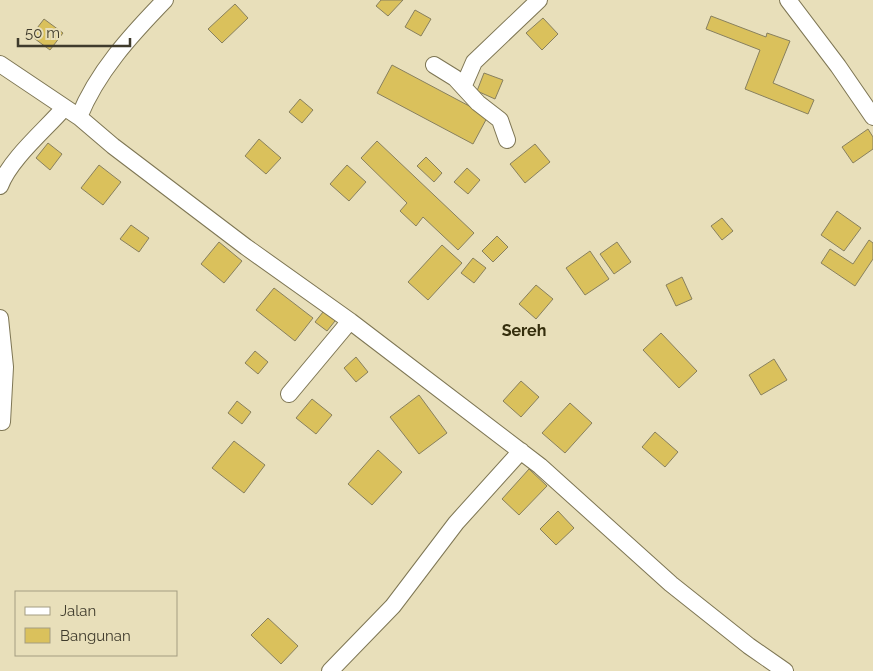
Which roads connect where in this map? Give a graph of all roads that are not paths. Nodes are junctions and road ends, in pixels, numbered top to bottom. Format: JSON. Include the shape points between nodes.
{"nodes":[{"id":1,"x":165,"y":0,"type":"edge"},
{"id":2,"x":539,"y":0,"type":"edge"},
{"id":3,"x":788,"y":0,"type":"edge"},
{"id":4,"x":0,"y":64,"type":"edge"},
{"id":5,"x":434,"y":66,"type":"dead end"},
{"id":6,"x":464,"y":85,"type":"junction"},
{"id":7,"x":64,"y":108,"type":"junction"},
{"id":8,"x":79,"y":117,"type":"junction"},
{"id":9,"x":873,"y":117,"type":"edge"},
{"id":10,"x":507,"y":140,"type":"dead end"},
{"id":11,"x":0,"y":186,"type":"edge"},
{"id":12,"x":0,"y":318,"type":"edge"},
{"id":13,"x":350,"y":321,"type":"junction"},
{"id":14,"x":289,"y":394,"type":"dead end"},
{"id":15,"x":2,"y":422,"type":"dead end"},
{"id":16,"x":521,"y":451,"type":"junction"},
{"id":17,"x":330,"y":671,"type":"edge"},
{"id":18,"x":785,"y":671,"type":"edge"}],
"edges":[{"from":1,"to":8,"type":"street","via":[[102,73]]},
{"from":2,"to":6,"type":"street","via":[[474,62]]},
{"from":3,"to":9,"type":"street"},
{"from":4,"to":7,"type":"street"},
{"from":5,"to":6,"type":"street"},
{"from":6,"to":10,"type":"street","via":[[478,103],[500,120]]},
{"from":7,"to":8,"type":"street"},
{"from":7,"to":11,"type":"street","via":[[18,159]]},
{"from":8,"to":13,"type":"street","via":[[246,247]]},
{"from":12,"to":15,"type":"street","via":[[5,367]]},
{"from":13,"to":14,"type":"street"},
{"from":13,"to":16,"type":"street"},
{"from":16,"to":17,"type":"street","via":[[456,523],[393,606]]},
{"from":16,"to":18,"type":"street","via":[[671,584]]}]}
